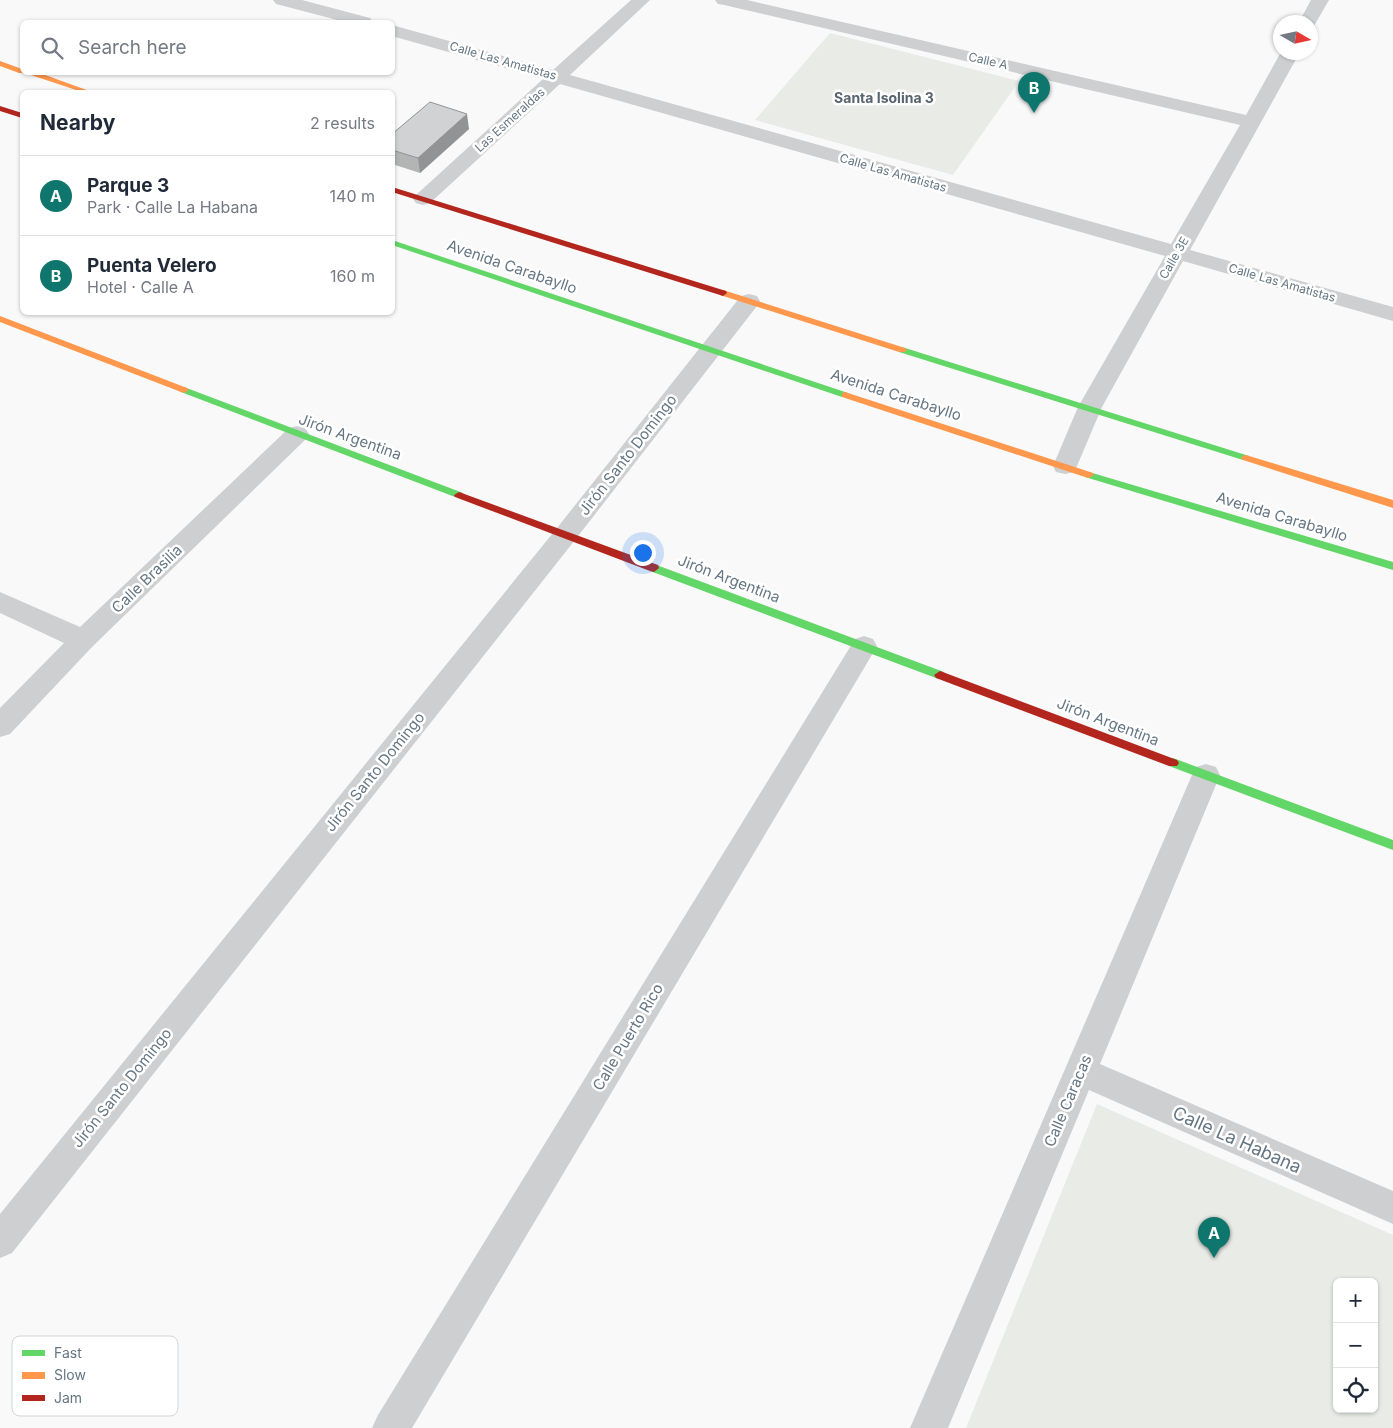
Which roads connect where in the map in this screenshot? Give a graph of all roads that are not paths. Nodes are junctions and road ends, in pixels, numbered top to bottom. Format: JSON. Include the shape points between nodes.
{"nodes":[{"id":1,"x":282,"y":0,"type":"edge"},
{"id":2,"x":641,"y":0,"type":"edge"},
{"id":3,"x":724,"y":0,"type":"edge"},
{"id":4,"x":1320,"y":0,"type":"edge"},
{"id":5,"x":1312,"y":15,"type":"edge"},
{"id":6,"x":357,"y":20,"type":"edge"},
{"id":7,"x":395,"y":31,"type":"edge"},
{"id":8,"x":1286,"y":60,"type":"edge"},
{"id":9,"x":0,"y":63,"type":"edge"},
{"id":10,"x":20,"y":69,"type":"edge"},
{"id":11,"x":37,"y":75,"type":"edge"},
{"id":12,"x":557,"y":76,"type":"junction"},
{"id":13,"x":82,"y":90,"type":"edge"},
{"id":14,"x":0,"y":108,"type":"edge"},
{"id":15,"x":20,"y":115,"type":"edge"},
{"id":16,"x":1251,"y":122,"type":"junction"},
{"id":17,"x":395,"y":190,"type":"edge"},
{"id":18,"x":423,"y":199,"type":"junction"},
{"id":19,"x":395,"y":243,"type":"edge"},
{"id":20,"x":1177,"y":254,"type":"junction"},
{"id":21,"x":749,"y":301,"type":"junction"},
{"id":22,"x":1393,"y":314,"type":"edge"},
{"id":23,"x":0,"y":318,"type":"edge"},
{"id":24,"x":711,"y":350,"type":"junction"},
{"id":25,"x":1090,"y":407,"type":"junction"},
{"id":26,"x":297,"y":434,"type":"junction"},
{"id":27,"x":1065,"y":466,"type":"junction"},
{"id":28,"x":1393,"y":504,"type":"edge"},
{"id":29,"x":566,"y":534,"type":"junction"},
{"id":30,"x":1393,"y":566,"type":"edge"},
{"id":31,"x":0,"y":602,"type":"edge"},
{"id":32,"x":83,"y":640,"type":"junction"},
{"id":33,"x":864,"y":646,"type":"junction"},
{"id":34,"x":0,"y":726,"type":"edge"},
{"id":35,"x":1206,"y":775,"type":"junction"},
{"id":36,"x":1393,"y":845,"type":"edge"},
{"id":37,"x":1080,"y":1071,"type":"junction"},
{"id":38,"x":1393,"y":1208,"type":"edge"},
{"id":39,"x":0,"y":1241,"type":"edge"},
{"id":40,"x":391,"y":1428,"type":"edge"},
{"id":41,"x":929,"y":1428,"type":"edge"}],
"edges":[{"from":1,"to":6,"type":"street"},
{"from":2,"to":12,"type":"street","name":"Las Esmeraldas"},
{"from":3,"to":16,"type":"street","name":"Calle A"},
{"from":4,"to":5,"type":"street"},
{"from":7,"to":12,"type":"street","name":"Calle Las Amatistas"},
{"from":8,"to":16,"type":"street","name":"Calle 3E"},
{"from":9,"to":10,"type":"main road"},
{"from":11,"to":13,"type":"main road"},
{"from":12,"to":18,"type":"street","name":"Las Esmeraldas"},
{"from":12,"to":20,"type":"street","name":"Calle Las Amatistas"},
{"from":14,"to":15,"type":"main road"},
{"from":16,"to":20,"type":"street","name":"Calle 3E"},
{"from":17,"to":18,"type":"main road"},
{"from":18,"to":21,"type":"main road"},
{"from":19,"to":24,"type":"main road","name":"Avenida Carabayllo"},
{"from":20,"to":22,"type":"street","name":"Calle Las Amatistas"},
{"from":20,"to":25,"type":"street","name":"Calle 3E"},
{"from":21,"to":24,"type":"street","name":"Jirón Santo Domingo"},
{"from":21,"to":25,"type":"main road"},
{"from":23,"to":26,"type":"main road","name":"Jirón Argentina"},
{"from":24,"to":27,"type":"main road","name":"Avenida Carabayllo"},
{"from":24,"to":29,"type":"street","name":"Jirón Santo Domingo"},
{"from":25,"to":27,"type":"street","name":"Calle 3E"},
{"from":25,"to":28,"type":"main road"},
{"from":26,"to":29,"type":"main road","name":"Jirón Argentina"},
{"from":26,"to":32,"type":"street","name":"Calle Brasilia"},
{"from":27,"to":30,"type":"main road","name":"Avenida Carabayllo"},
{"from":29,"to":33,"type":"main road","name":"Jirón Argentina"},
{"from":29,"to":39,"type":"street","name":"Jirón Santo Domingo"},
{"from":31,"to":32,"type":"street"},
{"from":32,"to":34,"type":"street","name":"Calle Brasilia"},
{"from":33,"to":35,"type":"main road","name":"Jirón Argentina"},
{"from":33,"to":40,"type":"street","name":"Calle Puerto Rico"},
{"from":35,"to":36,"type":"main road","name":"Jirón Argentina"},
{"from":35,"to":37,"type":"street","name":"Calle Caracas"},
{"from":37,"to":38,"type":"street","name":"Calle La Habana"},
{"from":37,"to":41,"type":"street","name":"Calle Caracas"}]}
